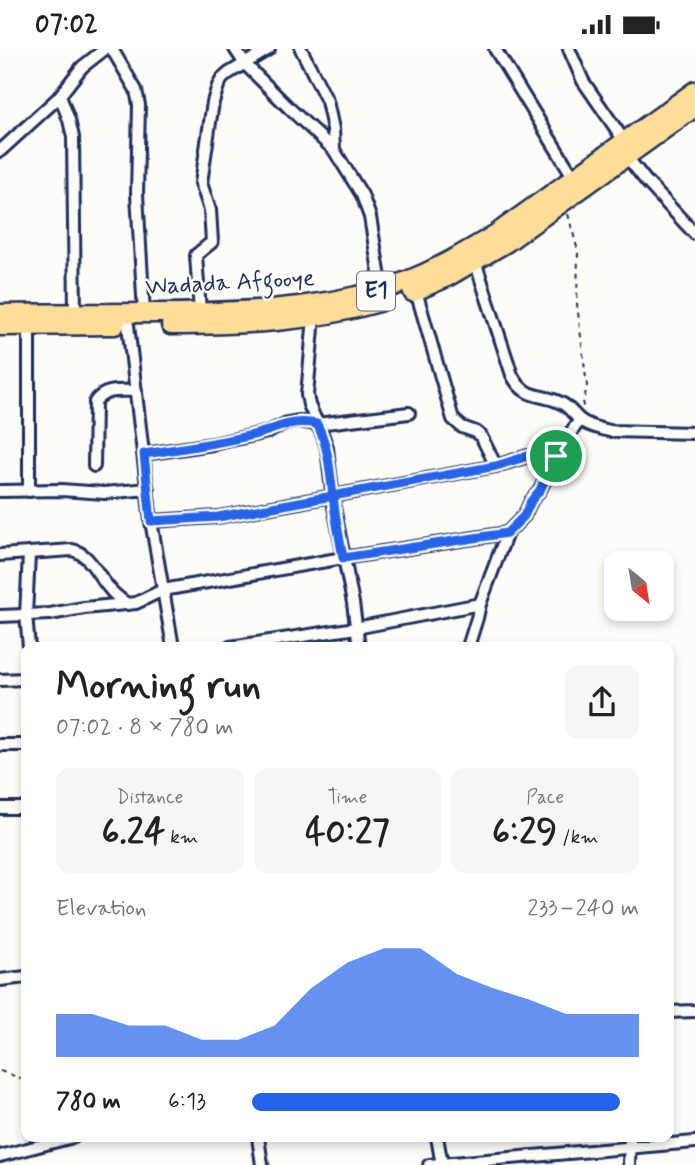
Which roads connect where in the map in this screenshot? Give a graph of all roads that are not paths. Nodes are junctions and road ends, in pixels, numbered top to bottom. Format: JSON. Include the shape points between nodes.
{"nodes":[{"id":1,"x":105,"y":49,"type":"edge"},
{"id":2,"x":112,"y":49,"type":"edge"},
{"id":3,"x":235,"y":49,"type":"edge"},
{"id":4,"x":269,"y":49,"type":"edge"},
{"id":5,"x":302,"y":49,"type":"edge"},
{"id":6,"x":495,"y":49,"type":"edge"},
{"id":7,"x":569,"y":49,"type":"edge"},
{"id":8,"x":245,"y":64,"type":"junction"},
{"id":9,"x":695,"y":91,"type":"edge"},
{"id":10,"x":60,"y":96,"type":"junction"},
{"id":11,"x":695,"y":107,"type":"edge"},
{"id":12,"x":334,"y":150,"type":"junction"},
{"id":13,"x":626,"y":150,"type":"junction"},
{"id":14,"x":0,"y":151,"type":"edge"},
{"id":15,"x":574,"y":178,"type":"junction"},
{"id":16,"x":695,"y":234,"type":"edge"},
{"id":17,"x":475,"y":261,"type":"junction"},
{"id":18,"x":382,"y":290,"type":"junction"},
{"id":19,"x":416,"y":291,"type":"junction"},
{"id":20,"x":200,"y":312,"type":"junction"},
{"id":21,"x":75,"y":313,"type":"junction"},
{"id":22,"x":144,"y":313,"type":"junction"},
{"id":23,"x":0,"y":314,"type":"edge"},
{"id":24,"x":314,"y":317,"type":"junction"},
{"id":25,"x":128,"y":325,"type":"junction"},
{"id":26,"x":0,"y":326,"type":"edge"},
{"id":27,"x":29,"y":326,"type":"junction"},
{"id":28,"x":136,"y":391,"type":"junction"},
{"id":29,"x":410,"y":413,"type":"dead end"},
{"id":30,"x":580,"y":420,"type":"junction"},
{"id":31,"x":317,"y":424,"type":"junction"},
{"id":32,"x":695,"y":433,"type":"edge"},
{"id":33,"x":144,"y":454,"type":"junction"},
{"id":34,"x":556,"y":456,"type":"junction"},
{"id":35,"x":94,"y":466,"type":"dead end"},
{"id":36,"x":496,"y":466,"type":"junction"},
{"id":37,"x":148,"y":489,"type":"junction"},
{"id":38,"x":0,"y":491,"type":"edge"},
{"id":39,"x":29,"y":491,"type":"junction"},
{"id":40,"x":333,"y":496,"type":"junction"},
{"id":41,"x":151,"y":521,"type":"junction"},
{"id":42,"x":507,"y":533,"type":"junction"},
{"id":43,"x":29,"y":554,"type":"junction"},
{"id":44,"x":0,"y":555,"type":"edge"},
{"id":45,"x":343,"y":558,"type":"junction"},
{"id":46,"x":163,"y":590,"type":"junction"},
{"id":47,"x":127,"y":604,"type":"junction"},
{"id":48,"x":480,"y":604,"type":"junction"},
{"id":49,"x":26,"y":615,"type":"junction"},
{"id":50,"x":0,"y":616,"type":"edge"},
{"id":51,"x":356,"y":628,"type":"junction"},
{"id":52,"x":29,"y":642,"type":"edge"},
{"id":53,"x":172,"y":642,"type":"edge"},
{"id":54,"x":263,"y":642,"type":"edge"},
{"id":55,"x":358,"y":642,"type":"edge"},
{"id":56,"x":470,"y":642,"type":"edge"},
{"id":57,"x":21,"y":679,"type":"edge"},
{"id":58,"x":0,"y":680,"type":"edge"},
{"id":59,"x":0,"y":745,"type":"edge"},
{"id":60,"x":21,"y":745,"type":"edge"},
{"id":61,"x":0,"y":808,"type":"edge"},
{"id":62,"x":21,"y":808,"type":"edge"},
{"id":63,"x":21,"y":978,"type":"edge"},
{"id":64,"x":0,"y":980,"type":"edge"},
{"id":65,"x":695,"y":1011,"type":"edge"},
{"id":66,"x":674,"y":1012,"type":"edge"},
{"id":67,"x":54,"y":1142,"type":"edge"},
{"id":68,"x":259,"y":1142,"type":"edge"},
{"id":69,"x":438,"y":1142,"type":"edge"},
{"id":70,"x":695,"y":1142,"type":"edge"},
{"id":71,"x":629,"y":1143,"type":"edge"},
{"id":72,"x":0,"y":1156,"type":"edge"},
{"id":73,"x":442,"y":1164,"type":"edge"},
{"id":74,"x":262,"y":1165,"type":"edge"},
{"id":75,"x":429,"y":1165,"type":"edge"},
{"id":76,"x":629,"y":1165,"type":"edge"}],
"edges":[{"from":1,"to":10,"type":"street","via":[[82,67]]},
{"from":2,"to":22,"type":"street","via":[[136,90],[139,105],[137,194]]},
{"from":3,"to":8,"type":"street"},
{"from":4,"to":8,"type":"street"},
{"from":5,"to":12,"type":"street","via":[[327,101]]},
{"from":6,"to":15,"type":"street"},
{"from":7,"to":13,"type":"street","via":[[583,81]]},
{"from":8,"to":12,"type":"street"},
{"from":8,"to":20,"type":"street","via":[[222,79],[213,102],[201,183],[210,210],[212,242],[196,255]]},
{"from":9,"to":13,"type":"highway","name":"Wadada Afgooye","number":"E1"},
{"from":10,"to":14,"type":"street"},
{"from":10,"to":21,"type":"street","via":[[73,138]]},
{"from":11,"to":13,"type":"highway","name":"Wadada Afgooye","number":"E1"},
{"from":12,"to":18,"type":"street","via":[[370,217]]},
{"from":13,"to":15,"type":"highway","name":"Wadada Afgooye","number":"E1"},
{"from":13,"to":16,"type":"street","via":[[646,181]]},
{"from":13,"to":17,"type":"highway","name":"Wadada Afgooye","number":"E1","via":[[565,201]]},
{"from":15,"to":18,"type":"highway","name":"Wadada Afgooye","number":"E1","via":[[462,255]]},
{"from":17,"to":19,"type":"highway","name":"Wadada Afgooye","number":"E1"},
{"from":17,"to":30,"type":"street","via":[[515,380],[530,393],[565,405]]},
{"from":18,"to":20,"type":"highway","name":"Wadada Afgooye","number":"E1","via":[[295,308]]},
{"from":19,"to":24,"type":"highway","name":"Wadada Afgooye","number":"E1"},
{"from":19,"to":36,"type":"street","via":[[453,419],[481,436]]},
{"from":20,"to":22,"type":"highway","name":"Wadada Afgooye","number":"E1"},
{"from":21,"to":22,"type":"highway","name":"Wadada Afgooye","number":"E1"},
{"from":21,"to":23,"type":"highway","name":"Wadada Afgooye","number":"E1"},
{"from":24,"to":25,"type":"highway","name":"Wadada Afgooye","number":"E1","via":[[247,324]]},
{"from":24,"to":31,"type":"street","via":[[307,395]]},
{"from":25,"to":27,"type":"highway","name":"Wadada Afgooye","number":"E1"},
{"from":25,"to":28,"type":"street"},
{"from":26,"to":27,"type":"highway","name":"Wadada Afgooye","number":"E1"},
{"from":27,"to":39,"type":"street"},
{"from":28,"to":33,"type":"street"},
{"from":28,"to":35,"type":"street","via":[[107,392],[95,402]]},
{"from":29,"to":31,"type":"street"},
{"from":30,"to":32,"type":"street","via":[[610,431]]},
{"from":30,"to":34,"type":"street"},
{"from":31,"to":33,"type":"street","via":[[298,421],[213,444]]},
{"from":31,"to":40,"type":"street","via":[[327,448]]},
{"from":33,"to":37,"type":"street"},
{"from":34,"to":36,"type":"street","via":[[528,456]]},
{"from":34,"to":42,"type":"street","via":[[524,516]]},
{"from":36,"to":40,"type":"street"},
{"from":37,"to":39,"type":"street"},
{"from":37,"to":41,"type":"street"},
{"from":38,"to":39,"type":"street"},
{"from":40,"to":41,"type":"street","via":[[218,517]]},
{"from":40,"to":45,"type":"street"},
{"from":41,"to":46,"type":"street"},
{"from":42,"to":45,"type":"street"},
{"from":42,"to":48,"type":"street"},
{"from":43,"to":44,"type":"street"},
{"from":43,"to":47,"type":"street","via":[[79,551]]},
{"from":43,"to":49,"type":"street"},
{"from":45,"to":46,"type":"street"},
{"from":45,"to":51,"type":"street"},
{"from":46,"to":47,"type":"street"},
{"from":46,"to":53,"type":"street"},
{"from":47,"to":49,"type":"street"},
{"from":48,"to":51,"type":"street"},
{"from":48,"to":56,"type":"street"},
{"from":49,"to":50,"type":"street"},
{"from":49,"to":52,"type":"street"},
{"from":51,"to":54,"type":"street"},
{"from":51,"to":55,"type":"street"},
{"from":57,"to":58,"type":"street"},
{"from":59,"to":60,"type":"street"},
{"from":61,"to":62,"type":"street"},
{"from":63,"to":64,"type":"street"},
{"from":65,"to":66,"type":"street"},
{"from":67,"to":72,"type":"street"},
{"from":68,"to":74,"type":"street"},
{"from":69,"to":73,"type":"street"},
{"from":70,"to":71,"type":"street"},
{"from":71,"to":73,"type":"street"},
{"from":71,"to":76,"type":"street"},
{"from":73,"to":75,"type":"street"}]}
